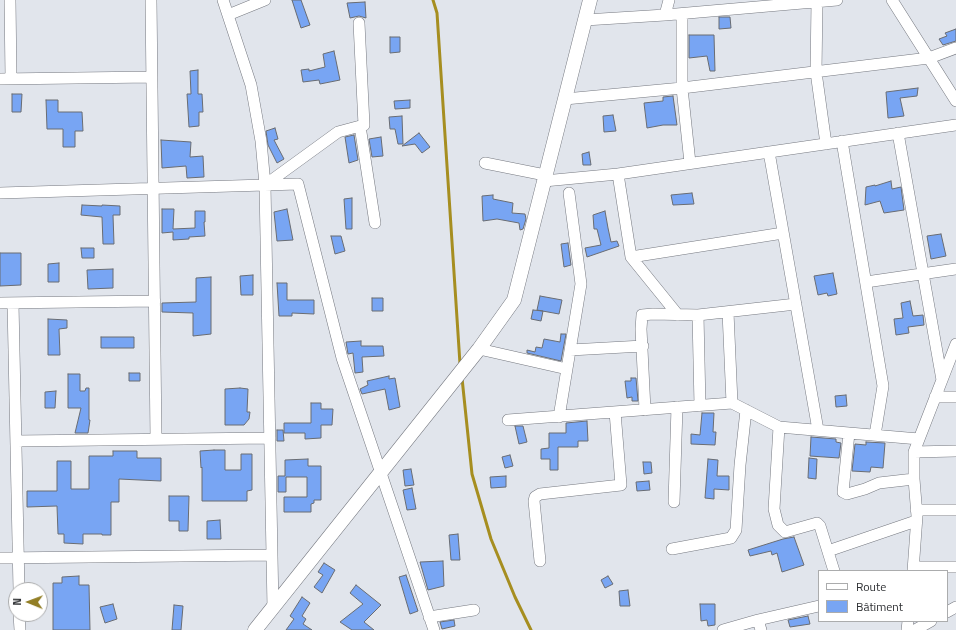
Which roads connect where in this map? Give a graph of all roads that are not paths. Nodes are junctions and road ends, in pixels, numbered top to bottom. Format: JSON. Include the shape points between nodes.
{"nodes":[{"id":1,"x":10,"y":0,"type":"edge"},
{"id":2,"x":151,"y":0,"type":"edge"},
{"id":3,"x":223,"y":0,"type":"edge"},
{"id":4,"x":265,"y":0,"type":"edge"},
{"id":5,"x":590,"y":0,"type":"edge"},
{"id":6,"x":669,"y":0,"type":"edge"},
{"id":7,"x":838,"y":0,"type":"edge"},
{"id":8,"x":892,"y":0,"type":"edge"},
{"id":9,"x":821,"y":1,"type":"edge"},
{"id":10,"x":745,"y":4,"type":"edge"},
{"id":11,"x":682,"y":14,"type":"junction"},
{"id":12,"x":228,"y":15,"type":"junction"},
{"id":13,"x":665,"y":15,"type":"junction"},
{"id":14,"x":585,"y":20,"type":"junction"},
{"id":15,"x":359,"y":23,"type":"dead end"},
{"id":16,"x":956,"y":48,"type":"edge"},
{"id":17,"x":929,"y":58,"type":"junction"},
{"id":18,"x":816,"y":72,"type":"junction"},
{"id":19,"x":152,"y":77,"type":"junction"},
{"id":20,"x":6,"y":79,"type":"edge"},
{"id":21,"x":682,"y":88,"type":"junction"},
{"id":22,"x":565,"y":99,"type":"junction"},
{"id":23,"x":956,"y":101,"type":"edge"},
{"id":24,"x":956,"y":125,"type":"edge"},
{"id":25,"x":360,"y":126,"type":"junction"},
{"id":26,"x":898,"y":133,"type":"junction"},
{"id":27,"x":842,"y":141,"type":"junction"},
{"id":28,"x":826,"y":144,"type":"junction"},
{"id":29,"x":769,"y":152,"type":"junction"},
{"id":30,"x":485,"y":163,"type":"dead end"},
{"id":31,"x":690,"y":163,"type":"junction"},
{"id":32,"x":618,"y":174,"type":"junction"},
{"id":33,"x":545,"y":178,"type":"junction"},
{"id":34,"x":265,"y":185,"type":"junction"},
{"id":35,"x":153,"y":188,"type":"junction"},
{"id":36,"x":0,"y":193,"type":"edge"},
{"id":37,"x":569,"y":193,"type":"dead end"},
{"id":38,"x":375,"y":222,"type":"dead end"},
{"id":39,"x":783,"y":233,"type":"junction"},
{"id":40,"x":631,"y":257,"type":"junction"},
{"id":41,"x":956,"y":269,"type":"edge"},
{"id":42,"x":924,"y":274,"type":"junction"},
{"id":43,"x":866,"y":282,"type":"junction"},
{"id":44,"x":155,"y":301,"type":"junction"},
{"id":45,"x":0,"y":303,"type":"edge"},
{"id":46,"x":13,"y":303,"type":"junction"},
{"id":47,"x":796,"y":304,"type":"junction"},
{"id":48,"x":728,"y":312,"type":"junction"},
{"id":49,"x":678,"y":315,"type":"junction"},
{"id":50,"x":698,"y":315,"type":"junction"},
{"id":51,"x":956,"y":344,"type":"edge"},
{"id":52,"x":643,"y":346,"type":"junction"},
{"id":53,"x":480,"y":349,"type":"junction"},
{"id":54,"x":570,"y":350,"type":"junction"},
{"id":55,"x":567,"y":370,"type":"junction"},
{"id":56,"x":942,"y":380,"type":"junction"},
{"id":57,"x":935,"y":397,"type":"junction"},
{"id":58,"x":956,"y":397,"type":"edge"},
{"id":59,"x":732,"y":403,"type":"junction"},
{"id":60,"x":700,"y":406,"type":"junction"},
{"id":61,"x":677,"y":408,"type":"junction"},
{"id":62,"x":645,"y":410,"type":"junction"},
{"id":63,"x":746,"y":410,"type":"junction"},
{"id":64,"x":615,"y":412,"type":"junction"},
{"id":65,"x":559,"y":416,"type":"junction"},
{"id":66,"x":508,"y":420,"type":"dead end"},
{"id":67,"x":779,"y":427,"type":"junction"},
{"id":68,"x":818,"y":430,"type":"junction"},
{"id":69,"x":849,"y":433,"type":"junction"},
{"id":70,"x":875,"y":435,"type":"junction"},
{"id":71,"x":270,"y":438,"type":"junction"},
{"id":72,"x":156,"y":439,"type":"junction"},
{"id":73,"x":919,"y":439,"type":"junction"},
{"id":74,"x":16,"y":441,"type":"junction"},
{"id":75,"x":956,"y":451,"type":"edge"},
{"id":76,"x":914,"y":452,"type":"junction"},
{"id":77,"x":380,"y":472,"type":"junction"},
{"id":78,"x":914,"y":479,"type":"junction"},
{"id":79,"x":674,"y":502,"type":"dead end"},
{"id":80,"x":956,"y":510,"type":"edge"},
{"id":81,"x":916,"y":516,"type":"junction"},
{"id":82,"x":672,"y":549,"type":"dead end"},
{"id":83,"x":828,"y":551,"type":"junction"},
{"id":84,"x":272,"y":555,"type":"junction"},
{"id":85,"x":0,"y":558,"type":"edge"},
{"id":86,"x":18,"y":558,"type":"junction"},
{"id":87,"x":540,"y":561,"type":"dead end"},
{"id":88,"x":956,"y":567,"type":"edge"},
{"id":89,"x":913,"y":569,"type":"edge"},
{"id":90,"x":834,"y":570,"type":"edge"},
{"id":91,"x":19,"y":582,"type":"edge"},
{"id":92,"x":818,"y":606,"type":"edge"},
{"id":93,"x":273,"y":608,"type":"junction"},
{"id":94,"x":474,"y":610,"type":"dead end"},
{"id":95,"x":429,"y":617,"type":"junction"},
{"id":96,"x":929,"y":622,"type":"edge"},
{"id":97,"x":759,"y":625,"type":"edge"},
{"id":98,"x":255,"y":630,"type":"edge"},
{"id":99,"x":434,"y":630,"type":"edge"},
{"id":100,"x":723,"y":630,"type":"edge"},
{"id":101,"x":915,"y":630,"type":"edge"}],
"edges":[{"from":1,"to":20,"type":"street"},
{"from":2,"to":19,"type":"street"},
{"from":3,"to":12,"type":"street"},
{"from":4,"to":12,"type":"street"},
{"from":5,"to":14,"type":"street"},
{"from":6,"to":13,"type":"street"},
{"from":7,"to":9,"type":"street"},
{"from":8,"to":17,"type":"street"},
{"from":9,"to":10,"type":"street"},
{"from":9,"to":18,"type":"street"},
{"from":10,"to":11,"type":"street"},
{"from":11,"to":13,"type":"street"},
{"from":11,"to":21,"type":"street"},
{"from":12,"to":34,"type":"street","via":[[251,85],[261,141]]},
{"from":13,"to":14,"type":"street"},
{"from":14,"to":22,"type":"street"},
{"from":15,"to":25,"type":"street","via":[[364,125]]},
{"from":16,"to":17,"type":"street"},
{"from":17,"to":18,"type":"street"},
{"from":17,"to":23,"type":"street"},
{"from":18,"to":21,"type":"street"},
{"from":18,"to":28,"type":"street"},
{"from":19,"to":20,"type":"street"},
{"from":19,"to":35,"type":"street"},
{"from":21,"to":22,"type":"street"},
{"from":21,"to":31,"type":"street"},
{"from":22,"to":33,"type":"street"},
{"from":24,"to":26,"type":"street"},
{"from":25,"to":34,"type":"street","via":[[338,132]]},
{"from":25,"to":38,"type":"street"},
{"from":26,"to":27,"type":"street"},
{"from":26,"to":42,"type":"street"},
{"from":27,"to":28,"type":"street"},
{"from":27,"to":43,"type":"street"},
{"from":28,"to":29,"type":"street"},
{"from":29,"to":31,"type":"street"},
{"from":29,"to":39,"type":"street"},
{"from":30,"to":33,"type":"street"},
{"from":31,"to":32,"type":"street"},
{"from":32,"to":33,"type":"street"},
{"from":32,"to":40,"type":"street"},
{"from":33,"to":53,"type":"street","via":[[514,300]]},
{"from":34,"to":35,"type":"street"},
{"from":34,"to":71,"type":"street"},
{"from":34,"to":77,"type":"street","via":[[298,184],[342,358]]},
{"from":35,"to":36,"type":"street"},
{"from":35,"to":44,"type":"street"},
{"from":37,"to":54,"type":"street","via":[[581,284]]},
{"from":39,"to":40,"type":"street"},
{"from":39,"to":47,"type":"street"},
{"from":40,"to":49,"type":"street"},
{"from":41,"to":42,"type":"street"},
{"from":42,"to":43,"type":"street"},
{"from":42,"to":56,"type":"street"},
{"from":43,"to":70,"type":"street","via":[[882,386]]},
{"from":44,"to":46,"type":"street"},
{"from":44,"to":72,"type":"street"},
{"from":45,"to":46,"type":"street"},
{"from":46,"to":74,"type":"street"},
{"from":47,"to":48,"type":"street"},
{"from":47,"to":68,"type":"street"},
{"from":48,"to":50,"type":"street"},
{"from":48,"to":59,"type":"street"},
{"from":49,"to":50,"type":"street"},
{"from":49,"to":52,"type":"street","via":[[642,315]]},
{"from":50,"to":60,"type":"street"},
{"from":51,"to":56,"type":"street"},
{"from":52,"to":54,"type":"street"},
{"from":52,"to":62,"type":"street"},
{"from":53,"to":55,"type":"street"},
{"from":53,"to":77,"type":"street"},
{"from":54,"to":55,"type":"street"},
{"from":55,"to":65,"type":"street"},
{"from":56,"to":57,"type":"street"},
{"from":57,"to":58,"type":"street"},
{"from":57,"to":73,"type":"street"},
{"from":59,"to":60,"type":"street"},
{"from":59,"to":63,"type":"street"},
{"from":60,"to":61,"type":"street"},
{"from":61,"to":62,"type":"street"},
{"from":61,"to":79,"type":"street"},
{"from":62,"to":64,"type":"street"},
{"from":63,"to":67,"type":"street"},
{"from":63,"to":82,"type":"street","via":[[736,530],[731,538]]},
{"from":64,"to":65,"type":"street"},
{"from":64,"to":87,"type":"street","via":[[621,485],[540,494],[535,497]]},
{"from":65,"to":66,"type":"street"},
{"from":67,"to":68,"type":"street"},
{"from":67,"to":83,"type":"street","via":[[774,509],[778,525],[785,532],[818,523]]},
{"from":68,"to":69,"type":"street"},
{"from":69,"to":70,"type":"street"},
{"from":69,"to":78,"type":"street","via":[[843,492],[847,494],[880,483]]},
{"from":70,"to":73,"type":"street"},
{"from":71,"to":72,"type":"street"},
{"from":71,"to":84,"type":"street"},
{"from":72,"to":74,"type":"street"},
{"from":73,"to":76,"type":"street"},
{"from":74,"to":86,"type":"street"},
{"from":75,"to":76,"type":"street"},
{"from":76,"to":78,"type":"street"},
{"from":77,"to":93,"type":"street"},
{"from":77,"to":95,"type":"street"},
{"from":78,"to":81,"type":"street"},
{"from":80,"to":81,"type":"street"},
{"from":81,"to":83,"type":"street"},
{"from":81,"to":89,"type":"street"},
{"from":83,"to":90,"type":"street"},
{"from":84,"to":86,"type":"street"},
{"from":84,"to":93,"type":"street"},
{"from":85,"to":86,"type":"street"},
{"from":86,"to":91,"type":"street"},
{"from":88,"to":89,"type":"street"},
{"from":92,"to":97,"type":"street"},
{"from":93,"to":98,"type":"street"},
{"from":94,"to":95,"type":"street"},
{"from":95,"to":99,"type":"street"},
{"from":96,"to":101,"type":"street"},
{"from":97,"to":100,"type":"street"}]}
